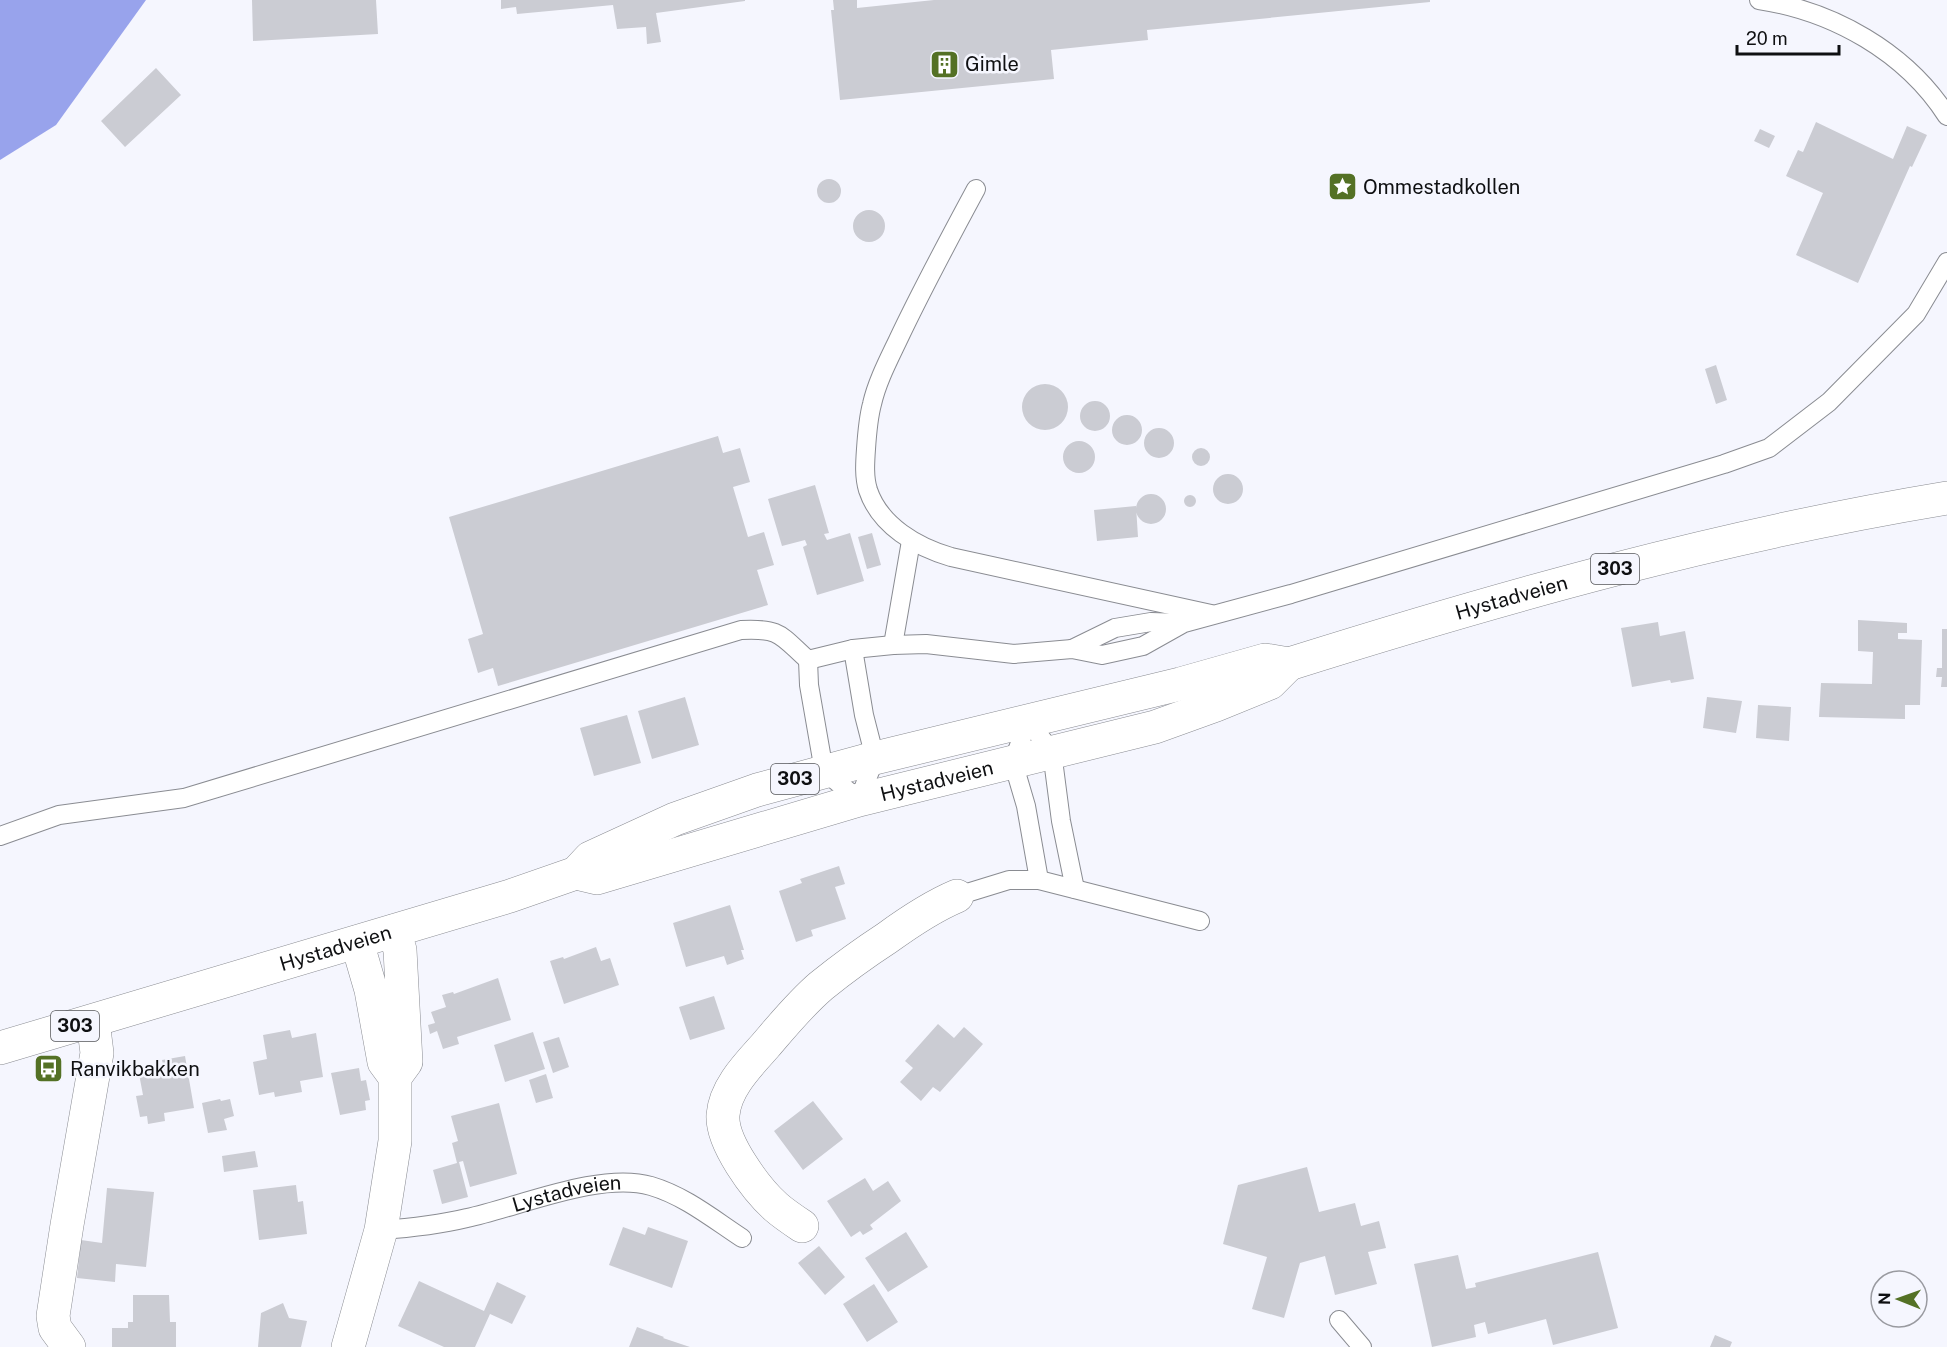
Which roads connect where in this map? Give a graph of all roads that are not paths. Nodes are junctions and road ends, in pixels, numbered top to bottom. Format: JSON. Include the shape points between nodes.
{"nodes":[{"id":1,"x":1759,"y":0,"type":"edge"},
{"id":2,"x":1947,"y":116,"type":"edge"},
{"id":3,"x":976,"y":189,"type":"dead end"},
{"id":4,"x":1947,"y":262,"type":"edge"},
{"id":5,"x":1947,"y":498,"type":"edge"},
{"id":6,"x":911,"y":541,"type":"junction"},
{"id":7,"x":1216,"y":615,"type":"junction"},
{"id":8,"x":893,"y":645,"type":"junction"},
{"id":9,"x":854,"y":649,"type":"junction"},
{"id":10,"x":808,"y":660,"type":"junction"},
{"id":11,"x":1289,"y":664,"type":"junction"},
{"id":12,"x":1029,"y":721,"type":"junction"},
{"id":13,"x":1052,"y":752,"type":"junction"},
{"id":14,"x":875,"y":758,"type":"junction"},
{"id":15,"x":1012,"y":762,"type":"junction"},
{"id":16,"x":824,"y":771,"type":"junction"},
{"id":17,"x":859,"y":800,"type":"junction"},
{"id":18,"x":0,"y":836,"type":"edge"},
{"id":19,"x":576,"y":873,"type":"junction"},
{"id":20,"x":1039,"y":880,"type":"junction"},
{"id":21,"x":1075,"y":889,"type":"junction"},
{"id":22,"x":957,"y":896,"type":"joint"},
{"id":23,"x":1200,"y":921,"type":"dead end"},
{"id":24,"x":394,"y":931,"type":"junction"},
{"id":25,"x":357,"y":942,"type":"junction"},
{"id":26,"x":93,"y":1021,"type":"junction"},
{"id":27,"x":0,"y":1048,"type":"edge"},
{"id":28,"x":395,"y":1077,"type":"junction"},
{"id":29,"x":802,"y":1226,"type":"dead end"},
{"id":30,"x":381,"y":1230,"type":"junction"},
{"id":31,"x":742,"y":1238,"type":"dead end"},
{"id":32,"x":1340,"y":1320,"type":"dead end"},
{"id":33,"x":69,"y":1347,"type":"edge"},
{"id":34,"x":348,"y":1347,"type":"edge"},
{"id":35,"x":1362,"y":1347,"type":"edge"}],
"edges":[{"from":1,"to":2,"type":"lane","via":[[1817,14],[1859,34],[1910,70]]},
{"from":3,"to":6,"type":"lane","via":[[914,305],[872,402],[865,468],[868,489],[884,517]]},
{"from":4,"to":7,"type":"lane","via":[[1916,314],[1890,342],[1829,402],[1769,448]]},
{"from":5,"to":11,"type":"main road","name":"Hystadveien","number":"303","via":[[1672,554],[1427,620]]},
{"from":6,"to":7,"type":"lane","via":[[951,557]]},
{"from":6,"to":8,"type":"lane"},
{"from":7,"to":8,"type":"lane","via":[[1184,623],[1143,646],[1102,655],[1072,649],[1014,654],[926,644]]},
{"from":8,"to":9,"type":"lane"},
{"from":9,"to":10,"type":"lane"},
{"from":9,"to":14,"type":"lane"},
{"from":10,"to":16,"type":"lane"},
{"from":10,"to":18,"type":"lane","via":[[778,632],[741,630],[184,798],[59,815]]},
{"from":11,"to":12,"type":"main road","name":"Hystadveien","number":"303","via":[[1265,660]]},
{"from":11,"to":13,"type":"main road","name":"Hystadveien","number":"303","via":[[1270,683],[1216,705],[1155,727]]},
{"from":12,"to":13,"type":"lane"},
{"from":12,"to":14,"type":"main road","name":"Hystadveien","number":"303"},
{"from":12,"to":15,"type":"lane"},
{"from":13,"to":15,"type":"main road","name":"Hystadveien","number":"303"},
{"from":13,"to":21,"type":"lane"},
{"from":14,"to":16,"type":"main road","name":"Hystadveien","number":"303"},
{"from":14,"to":17,"type":"lane"},
{"from":15,"to":17,"type":"main road","name":"Hystadveien","number":"303"},
{"from":15,"to":20,"type":"lane","via":[[1026,806]]},
{"from":16,"to":17,"type":"lane"},
{"from":16,"to":19,"type":"main road","name":"Hystadveien","number":"303","via":[[675,819],[590,858]]},
{"from":17,"to":19,"type":"main road","name":"Hystadveien","number":"303","via":[[597,878]]},
{"from":19,"to":24,"type":"main road","name":"Hystadveien","number":"303"},
{"from":20,"to":21,"type":"lane"},
{"from":20,"to":22,"type":"lane","via":[[1000,882]]},
{"from":21,"to":23,"type":"lane"},
{"from":22,"to":29,"type":"main road","via":[[920,914],[821,986],[752,1060],[730,1090],[723,1116],[734,1151],[768,1199]]},
{"from":24,"to":25,"type":"main road","name":"Hystadveien","number":"303"},
{"from":24,"to":28,"type":"main road","via":[[400,950],[406,1062]]},
{"from":25,"to":26,"type":"main road","name":"Hystadveien","number":"303"},
{"from":25,"to":28,"type":"main road","via":[[371,990],[384,1062]]},
{"from":26,"to":27,"type":"main road","name":"Hystadveien","number":"303"},
{"from":26,"to":33,"type":"main road","via":[[96,1063],[53,1316],[55,1328]]},
{"from":28,"to":30,"type":"main road","via":[[395,1141]]},
{"from":30,"to":31,"type":"lane","name":"Lystadveien","via":[[459,1220],[593,1184],[624,1181],[679,1196]]},
{"from":30,"to":34,"type":"main road"},
{"from":32,"to":35,"type":"lane"}]}
